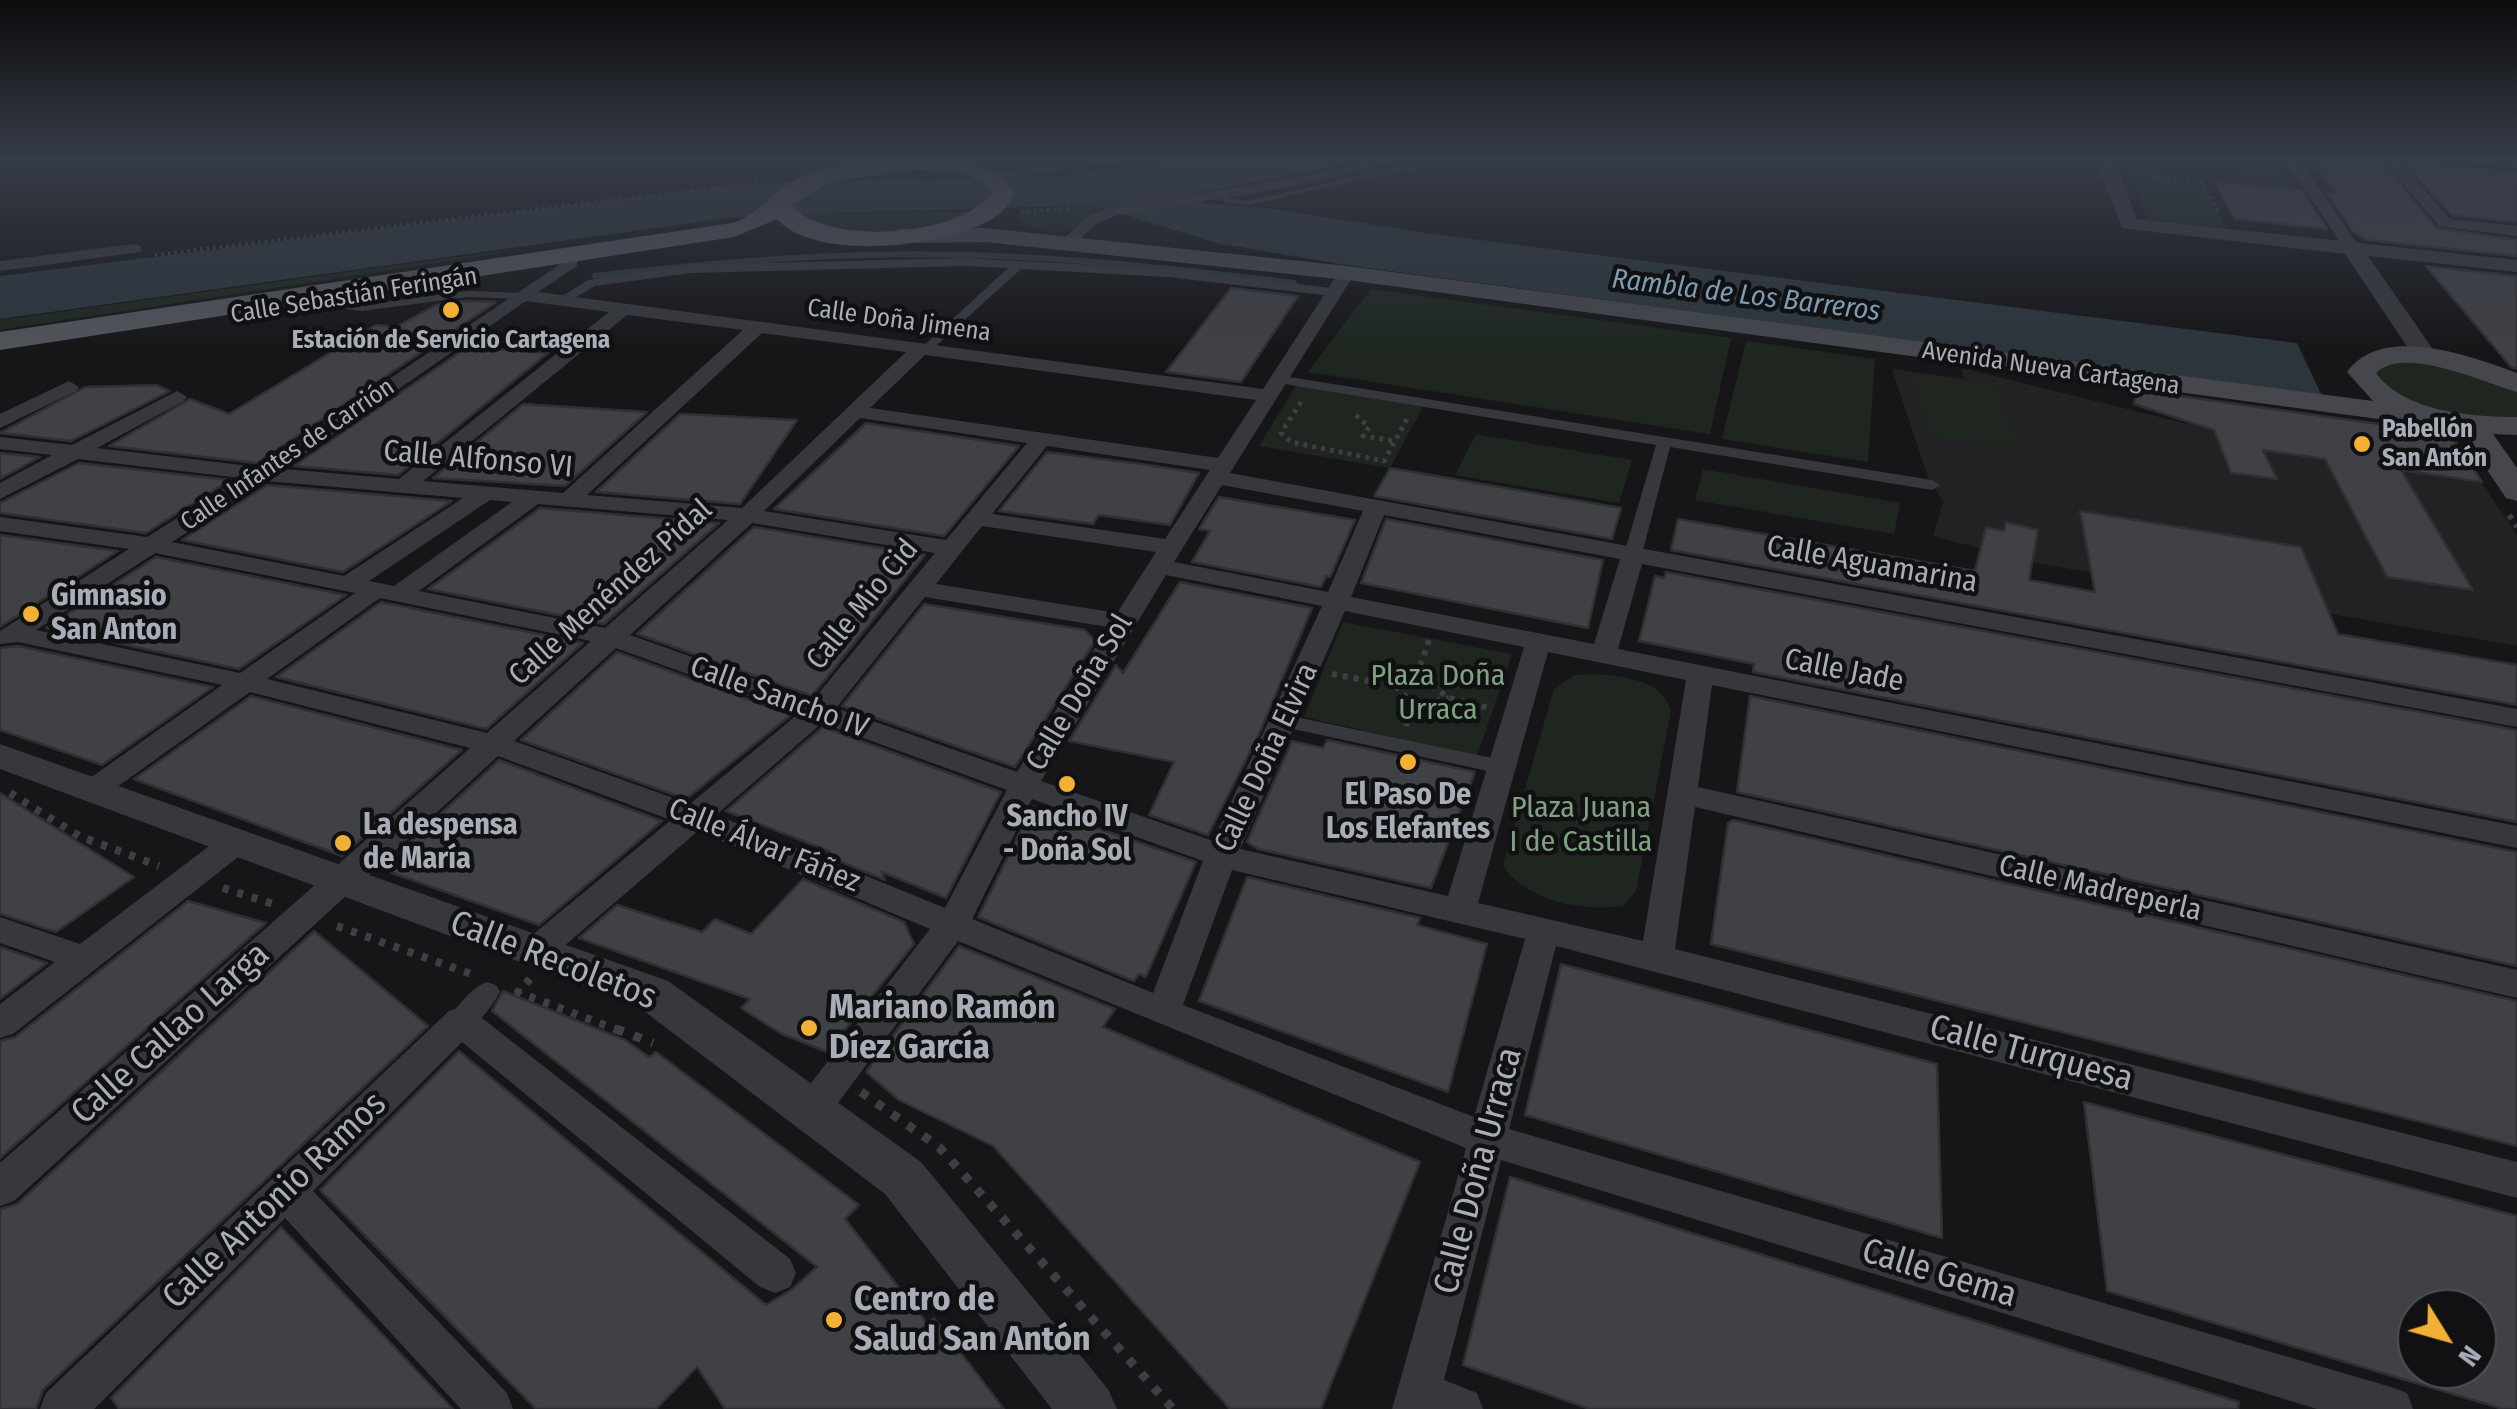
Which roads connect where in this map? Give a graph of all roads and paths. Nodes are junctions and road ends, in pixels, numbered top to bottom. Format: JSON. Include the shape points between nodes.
{"nodes":[{"id":1,"x":385,"y":224,"type":"edge"},
{"id":2,"x":745,"y":224,"type":"edge"},
{"id":3,"x":795,"y":224,"type":"edge"},
{"id":4,"x":965,"y":224,"type":"edge"},
{"id":5,"x":1002,"y":224,"type":"edge"},
{"id":6,"x":1087,"y":224,"type":"edge"},
{"id":7,"x":2130,"y":224,"type":"edge"},
{"id":8,"x":2336,"y":224,"type":"edge"},
{"id":9,"x":2452,"y":224,"type":"edge"},
{"id":10,"x":2517,"y":231,"type":"edge"},
{"id":11,"x":828,"y":235,"type":"junction"},
{"id":12,"x":899,"y":236,"type":"junction"},
{"id":13,"x":1065,"y":242,"type":"junction"},
{"id":14,"x":2352,"y":248,"type":"junction"},
{"id":15,"x":138,"y":253,"type":"joint"},
{"id":16,"x":571,"y":262,"type":"junction"},
{"id":17,"x":1020,"y":263,"type":"junction"},
{"id":18,"x":0,"y":266,"type":"edge"},
{"id":19,"x":2517,"y":266,"type":"edge"},
{"id":20,"x":1340,"y":282,"type":"junction"},
{"id":21,"x":526,"y":296,"type":"junction"},
{"id":22,"x":562,"y":300,"type":"junction"},
{"id":23,"x":313,"y":302,"type":"junction"},
{"id":24,"x":625,"y":308,"type":"junction"},
{"id":25,"x":759,"y":326,"type":"junction"},
{"id":26,"x":0,"y":340,"type":"edge"},
{"id":27,"x":924,"y":350,"type":"junction"},
{"id":28,"x":0,"y":352,"type":"edge"},
{"id":29,"x":2427,"y":358,"type":"junction"},
{"id":30,"x":2461,"y":364,"type":"junction"},
{"id":31,"x":2517,"y":368,"type":"edge"},
{"id":32,"x":2366,"y":382,"type":"junction"},
{"id":33,"x":2517,"y":383,"type":"edge"},
{"id":34,"x":1312,"y":384,"type":"junction"},
{"id":35,"x":69,"y":387,"type":"dead end"},
{"id":36,"x":1272,"y":387,"type":"junction"},
{"id":37,"x":1350,"y":390,"type":"junction"},
{"id":38,"x":178,"y":398,"type":"dead end"},
{"id":39,"x":1417,"y":401,"type":"junction"},
{"id":40,"x":2326,"y":406,"type":"junction"},
{"id":41,"x":852,"y":412,"type":"junction"},
{"id":42,"x":0,"y":422,"type":"edge"},
{"id":43,"x":2463,"y":422,"type":"junction"},
{"id":44,"x":2515,"y":427,"type":"edge"},
{"id":45,"x":1041,"y":439,"type":"junction"},
{"id":46,"x":1394,"y":442,"type":"junction"},
{"id":47,"x":1664,"y":442,"type":"junction"},
{"id":48,"x":0,"y":443,"type":"edge"},
{"id":49,"x":74,"y":453,"type":"junction"},
{"id":50,"x":1218,"y":471,"type":"junction"},
{"id":51,"x":262,"y":474,"type":"junction"},
{"id":52,"x":407,"y":484,"type":"junction"},
{"id":53,"x":1932,"y":486,"type":"dead end"},
{"id":54,"x":490,"y":490,"type":"junction"},
{"id":55,"x":2517,"y":491,"type":"edge"},
{"id":56,"x":0,"y":492,"type":"edge"},
{"id":57,"x":537,"y":494,"type":"junction"},
{"id":58,"x":572,"y":497,"type":"junction"},
{"id":59,"x":1376,"y":507,"type":"junction"},
{"id":60,"x":747,"y":515,"type":"junction"},
{"id":61,"x":976,"y":518,"type":"junction"},
{"id":62,"x":0,"y":524,"type":"edge"},
{"id":63,"x":152,"y":545,"type":"junction"},
{"id":64,"x":950,"y":548,"type":"junction"},
{"id":65,"x":1633,"y":554,"type":"junction"},
{"id":66,"x":1164,"y":557,"type":"junction"},
{"id":67,"x":376,"y":588,"type":"junction"},
{"id":68,"x":916,"y":588,"type":"junction"},
{"id":69,"x":1336,"y":603,"type":"junction"},
{"id":70,"x":1123,"y":622,"type":"junction"},
{"id":71,"x":1415,"y":632,"type":"dead end"},
{"id":72,"x":7,"y":637,"type":"edge"},
{"id":73,"x":612,"y":637,"type":"junction"},
{"id":74,"x":1538,"y":644,"type":"junction"},
{"id":75,"x":1603,"y":656,"type":"junction"},
{"id":76,"x":1322,"y":672,"type":"dead end"},
{"id":77,"x":1418,"y":676,"type":"junction"},
{"id":78,"x":1700,"y":676,"type":"junction"},
{"id":79,"x":245,"y":682,"type":"junction"},
{"id":80,"x":1396,"y":686,"type":"junction"},
{"id":81,"x":1449,"y":698,"type":"junction"},
{"id":82,"x":1414,"y":706,"type":"junction"},
{"id":83,"x":818,"y":712,"type":"junction"},
{"id":84,"x":2517,"y":718,"type":"edge"},
{"id":85,"x":1286,"y":721,"type":"junction"},
{"id":86,"x":492,"y":744,"type":"junction"},
{"id":87,"x":1396,"y":744,"type":"junction"},
{"id":88,"x":1,"y":765,"type":"edge"},
{"id":89,"x":1492,"y":765,"type":"junction"},
{"id":90,"x":1024,"y":784,"type":"junction"},
{"id":91,"x":93,"y":790,"type":"junction"},
{"id":92,"x":1682,"y":794,"type":"junction"},
{"id":93,"x":696,"y":818,"type":"junction"},
{"id":94,"x":2517,"y":837,"type":"edge"},
{"id":95,"x":236,"y":842,"type":"junction"},
{"id":96,"x":1221,"y":856,"type":"junction"},
{"id":97,"x":191,"y":877,"type":"junction"},
{"id":98,"x":342,"y":880,"type":"junction"},
{"id":99,"x":1459,"y":913,"type":"junction"},
{"id":100,"x":304,"y":914,"type":"junction"},
{"id":101,"x":952,"y":923,"type":"junction"},
{"id":102,"x":0,"y":930,"type":"edge"},
{"id":103,"x":1543,"y":932,"type":"junction"},
{"id":104,"x":536,"y":951,"type":"junction"},
{"id":105,"x":1658,"y":957,"type":"junction"},
{"id":106,"x":84,"y":959,"type":"junction"},
{"id":107,"x":2517,"y":984,"type":"edge"},
{"id":108,"x":518,"y":992,"type":"dead end"},
{"id":109,"x":473,"y":996,"type":"junction"},
{"id":110,"x":1163,"y":1012,"type":"junction"},
{"id":111,"x":0,"y":1024,"type":"edge"},
{"id":112,"x":666,"y":1053,"type":"dead end"},
{"id":113,"x":824,"y":1093,"type":"junction"},
{"id":114,"x":1488,"y":1139,"type":"junction"},
{"id":115,"x":2517,"y":1180,"type":"edge"},
{"id":116,"x":0,"y":1188,"type":"edge"},
{"id":117,"x":286,"y":1190,"type":"junction"},
{"id":118,"x":775,"y":1273,"type":"dead end"},
{"id":119,"x":1416,"y":1401,"type":"edge"},
{"id":120,"x":68,"y":1407,"type":"edge"},
{"id":121,"x":491,"y":1409,"type":"edge"},
{"id":122,"x":1088,"y":1409,"type":"edge"},
{"id":123,"x":1174,"y":1409,"type":"edge"},
{"id":124,"x":1461,"y":1409,"type":"edge"},
{"id":125,"x":2391,"y":1409,"type":"edge"}],
"edges":[{"from":1,"to":15,"type":"path"},
{"from":2,"to":26,"type":"main road","name":"Calle Sebastián Feringán"},
{"from":3,"to":11,"type":"main road"},
{"from":4,"to":12,"type":"main road","name":"Calle Sebastián Feringán"},
{"from":5,"to":13,"type":"main road","name":"Avenida Nueva Cartagena"},
{"from":6,"to":13,"type":"street"},
{"from":7,"to":14,"type":"street"},
{"from":8,"to":14,"type":"street"},
{"from":9,"to":10,"type":"street"},
{"from":11,"to":12,"type":"main road","name":"Calle Sebastián Feringán"},
{"from":11,"to":16,"type":"main road","name":"Calle Sebastián Feringán"},
{"from":12,"to":13,"type":"main road","name":"Avenida Nueva Cartagena"},
{"from":13,"to":20,"type":"main road","name":"Avenida Nueva Cartagena"},
{"from":14,"to":19,"type":"street"},
{"from":14,"to":29,"type":"street"},
{"from":15,"to":18,"type":"street"},
{"from":16,"to":21,"type":"street","name":"Calle Infantes de Carrión"},
{"from":16,"to":23,"type":"main road","name":"Calle Sebastián Feringán"},
{"from":17,"to":20,"type":"street"},
{"from":17,"to":22,"type":"street","via":[[691,269],[592,283]]},
{"from":17,"to":27,"type":"street"},
{"from":20,"to":36,"type":"street","name":"Calle Doña Sol"},
{"from":20,"to":40,"type":"main road","name":"Avenida Nueva Cartagena"},
{"from":21,"to":22,"type":"street","name":"Calle Doña Jimena"},
{"from":21,"to":23,"type":"lane","via":[[468,294],[362,308]]},
{"from":21,"to":51,"type":"street","name":"Calle Infantes de Carrión"},
{"from":22,"to":24,"type":"street","name":"Calle Doña Jimena"},
{"from":23,"to":28,"type":"main road","name":"Calle Sebastián Feringán"},
{"from":24,"to":25,"type":"street","name":"Calle Doña Jimena"},
{"from":24,"to":52,"type":"street"},
{"from":25,"to":27,"type":"street","name":"Calle Doña Jimena"},
{"from":25,"to":58,"type":"street"},
{"from":27,"to":36,"type":"street","name":"Calle Doña Jimena"},
{"from":27,"to":41,"type":"street","name":"Calle Menéndez Pidal"},
{"from":29,"to":30,"type":"main road"},
{"from":29,"to":32,"type":"main road","via":[[2368,362],[2361,372]]},
{"from":30,"to":31,"type":"main road"},
{"from":30,"to":33,"type":"main road"},
{"from":32,"to":40,"type":"main road","name":"Avenida Nueva Cartagena","via":[[2376,393],[2374,402]]},
{"from":32,"to":43,"type":"main road","via":[[2398,403]]},
{"from":34,"to":36,"type":"street"},
{"from":34,"to":37,"type":"street"},
{"from":34,"to":46,"type":"path","via":[[1281,433],[1291,442],[1384,461]]},
{"from":35,"to":42,"type":"street"},
{"from":36,"to":50,"type":"street","name":"Calle Doña Sol"},
{"from":37,"to":39,"type":"street"},
{"from":37,"to":46,"type":"path","via":[[1336,412],[1367,420],[1362,436]]},
{"from":38,"to":49,"type":"street"},
{"from":39,"to":46,"type":"path"},
{"from":39,"to":47,"type":"street"},
{"from":40,"to":43,"type":"main road","name":"Avenida Nueva Cartagena"},
{"from":41,"to":45,"type":"street","name":"Calle Aguamarina"},
{"from":41,"to":60,"type":"street","name":"Calle Menéndez Pidal"},
{"from":43,"to":44,"type":"main road"},
{"from":43,"to":55,"type":"main road"},
{"from":45,"to":50,"type":"street","name":"Calle Aguamarina"},
{"from":45,"to":61,"type":"street","name":"Calle Mio Cid"},
{"from":47,"to":53,"type":"street"},
{"from":47,"to":65,"type":"street"},
{"from":48,"to":49,"type":"street","name":"Calle Alfonso VI"},
{"from":49,"to":51,"type":"street","name":"Calle Alfonso VI"},
{"from":49,"to":56,"type":"street"},
{"from":50,"to":59,"type":"street","name":"Calle Aguamarina"},
{"from":50,"to":66,"type":"street","name":"Calle Doña Sol"},
{"from":51,"to":52,"type":"street","name":"Calle Alfonso VI"},
{"from":51,"to":63,"type":"street","name":"Calle Infantes de Carrión"},
{"from":52,"to":54,"type":"street","name":"Calle Alfonso VI"},
{"from":54,"to":57,"type":"street","name":"Calle Alfonso VI"},
{"from":54,"to":67,"type":"street"},
{"from":57,"to":58,"type":"street","name":"Calle Alfonso VI"},
{"from":57,"to":67,"type":"street"},
{"from":58,"to":60,"type":"street","name":"Calle Alfonso VI"},
{"from":59,"to":65,"type":"street","name":"Calle Aguamarina"},
{"from":59,"to":69,"type":"street","name":"Calle Doña Elvira"},
{"from":60,"to":64,"type":"street","name":"Calle Alfonso VI"},
{"from":60,"to":73,"type":"street","name":"Calle Menéndez Pidal"},
{"from":61,"to":64,"type":"street","name":"Calle Mio Cid"},
{"from":61,"to":66,"type":"street","name":"Calle Jade"},
{"from":62,"to":63,"type":"street","name":"Calle Sancho IV"},
{"from":63,"to":67,"type":"street","name":"Calle Sancho IV"},
{"from":63,"to":72,"type":"street","name":"Calle Infantes de Carrión"},
{"from":64,"to":68,"type":"street","name":"Calle Mio Cid"},
{"from":65,"to":75,"type":"street"},
{"from":65,"to":84,"type":"street","name":"Calle Aguamarina"},
{"from":66,"to":69,"type":"street","name":"Calle Jade"},
{"from":66,"to":70,"type":"street","name":"Calle Doña Sol"},
{"from":67,"to":73,"type":"street","name":"Calle Sancho IV"},
{"from":67,"to":79,"type":"street"},
{"from":68,"to":70,"type":"street"},
{"from":68,"to":83,"type":"street","name":"Calle Mio Cid"},
{"from":69,"to":74,"type":"street","name":"Calle Jade"},
{"from":69,"to":85,"type":"street","name":"Calle Doña Elvira"},
{"from":70,"to":90,"type":"street","name":"Calle Doña Sol"},
{"from":71,"to":77,"type":"path","via":[[1432,635]]},
{"from":72,"to":79,"type":"street","name":"Calle Álvar Fáñez"},
{"from":73,"to":83,"type":"street","name":"Calle Sancho IV"},
{"from":73,"to":86,"type":"street","name":"Calle Menéndez Pidal"},
{"from":74,"to":75,"type":"street","name":"Calle Jade"},
{"from":74,"to":89,"type":"street"},
{"from":75,"to":78,"type":"street","name":"Calle Jade"},
{"from":76,"to":80,"type":"path"},
{"from":77,"to":80,"type":"path"},
{"from":77,"to":81,"type":"path"},
{"from":78,"to":92,"type":"street"},
{"from":78,"to":94,"type":"street","name":"Calle Jade"},
{"from":79,"to":86,"type":"street","name":"Calle Álvar Fáñez"},
{"from":79,"to":91,"type":"street"},
{"from":80,"to":82,"type":"path"},
{"from":81,"to":82,"type":"path"},
{"from":81,"to":89,"type":"path","via":[[1500,711]]},
{"from":82,"to":87,"type":"path"},
{"from":83,"to":90,"type":"street","name":"Calle Sancho IV"},
{"from":83,"to":93,"type":"street","name":"Calle Mio Cid"},
{"from":85,"to":87,"type":"street"},
{"from":85,"to":96,"type":"street","name":"Calle Doña Elvira"},
{"from":86,"to":93,"type":"street","name":"Calle Álvar Fáñez"},
{"from":86,"to":98,"type":"street","name":"Calle Menéndez Pidal"},
{"from":87,"to":89,"type":"street"},
{"from":88,"to":91,"type":"street","name":"Calle Recoletos"},
{"from":88,"to":97,"type":"path","via":[[78,836]]},
{"from":89,"to":99,"type":"street"},
{"from":90,"to":96,"type":"street","name":"Calle Sancho IV"},
{"from":90,"to":101,"type":"street","name":"Calle Doña Sol"},
{"from":91,"to":95,"type":"street","name":"Calle Recoletos"},
{"from":92,"to":105,"type":"street"},
{"from":92,"to":107,"type":"street","name":"Calle Madreperla"},
{"from":93,"to":101,"type":"street","name":"Calle Álvar Fáñez"},
{"from":93,"to":104,"type":"street","name":"Calle Mio Cid"},
{"from":95,"to":97,"type":"street"},
{"from":95,"to":98,"type":"street","name":"Calle Recoletos"},
{"from":96,"to":99,"type":"street","name":"Calle Sancho IV"},
{"from":96,"to":110,"type":"street","name":"Calle Doña Elvira"},
{"from":97,"to":100,"type":"path"},
{"from":97,"to":106,"type":"street"},
{"from":98,"to":100,"type":"street","name":"Calle Callao Larga"},
{"from":98,"to":104,"type":"street","name":"Calle Recoletos"},
{"from":99,"to":103,"type":"street","name":"Calle Sancho IV"},
{"from":100,"to":109,"type":"path"},
{"from":100,"to":116,"type":"street","name":"Calle Callao Larga"},
{"from":101,"to":110,"type":"street","name":"Calle Álvar Fáñez"},
{"from":101,"to":113,"type":"street","name":"Calle Doña Sol"},
{"from":102,"to":106,"type":"street"},
{"from":103,"to":105,"type":"street","name":"Calle Turquesa"},
{"from":103,"to":114,"type":"street","name":"Calle Doña Urraca"},
{"from":104,"to":113,"type":"street","name":"Calle Recoletos","via":[[652,993]]},
{"from":105,"to":115,"type":"street","name":"Calle Turquesa"},
{"from":106,"to":111,"type":"street"},
{"from":108,"to":112,"type":"path"},
{"from":109,"to":117,"type":"street","name":"Calle Antonio Ramos"},
{"from":109,"to":118,"type":"street"},
{"from":110,"to":114,"type":"street","name":"Calle Álvar Fáñez"},
{"from":113,"to":122,"type":"street","name":"Calle Recoletos","via":[[903,1178]]},
{"from":113,"to":123,"type":"path","via":[[939,1147]]},
{"from":114,"to":119,"type":"street","name":"Calle Doña Urraca"},
{"from":114,"to":125,"type":"street","name":"Calle Gema"},
{"from":117,"to":120,"type":"street","name":"Calle Antonio Ramos"},
{"from":117,"to":121,"type":"street"},
{"from":119,"to":124,"type":"street"}]}
